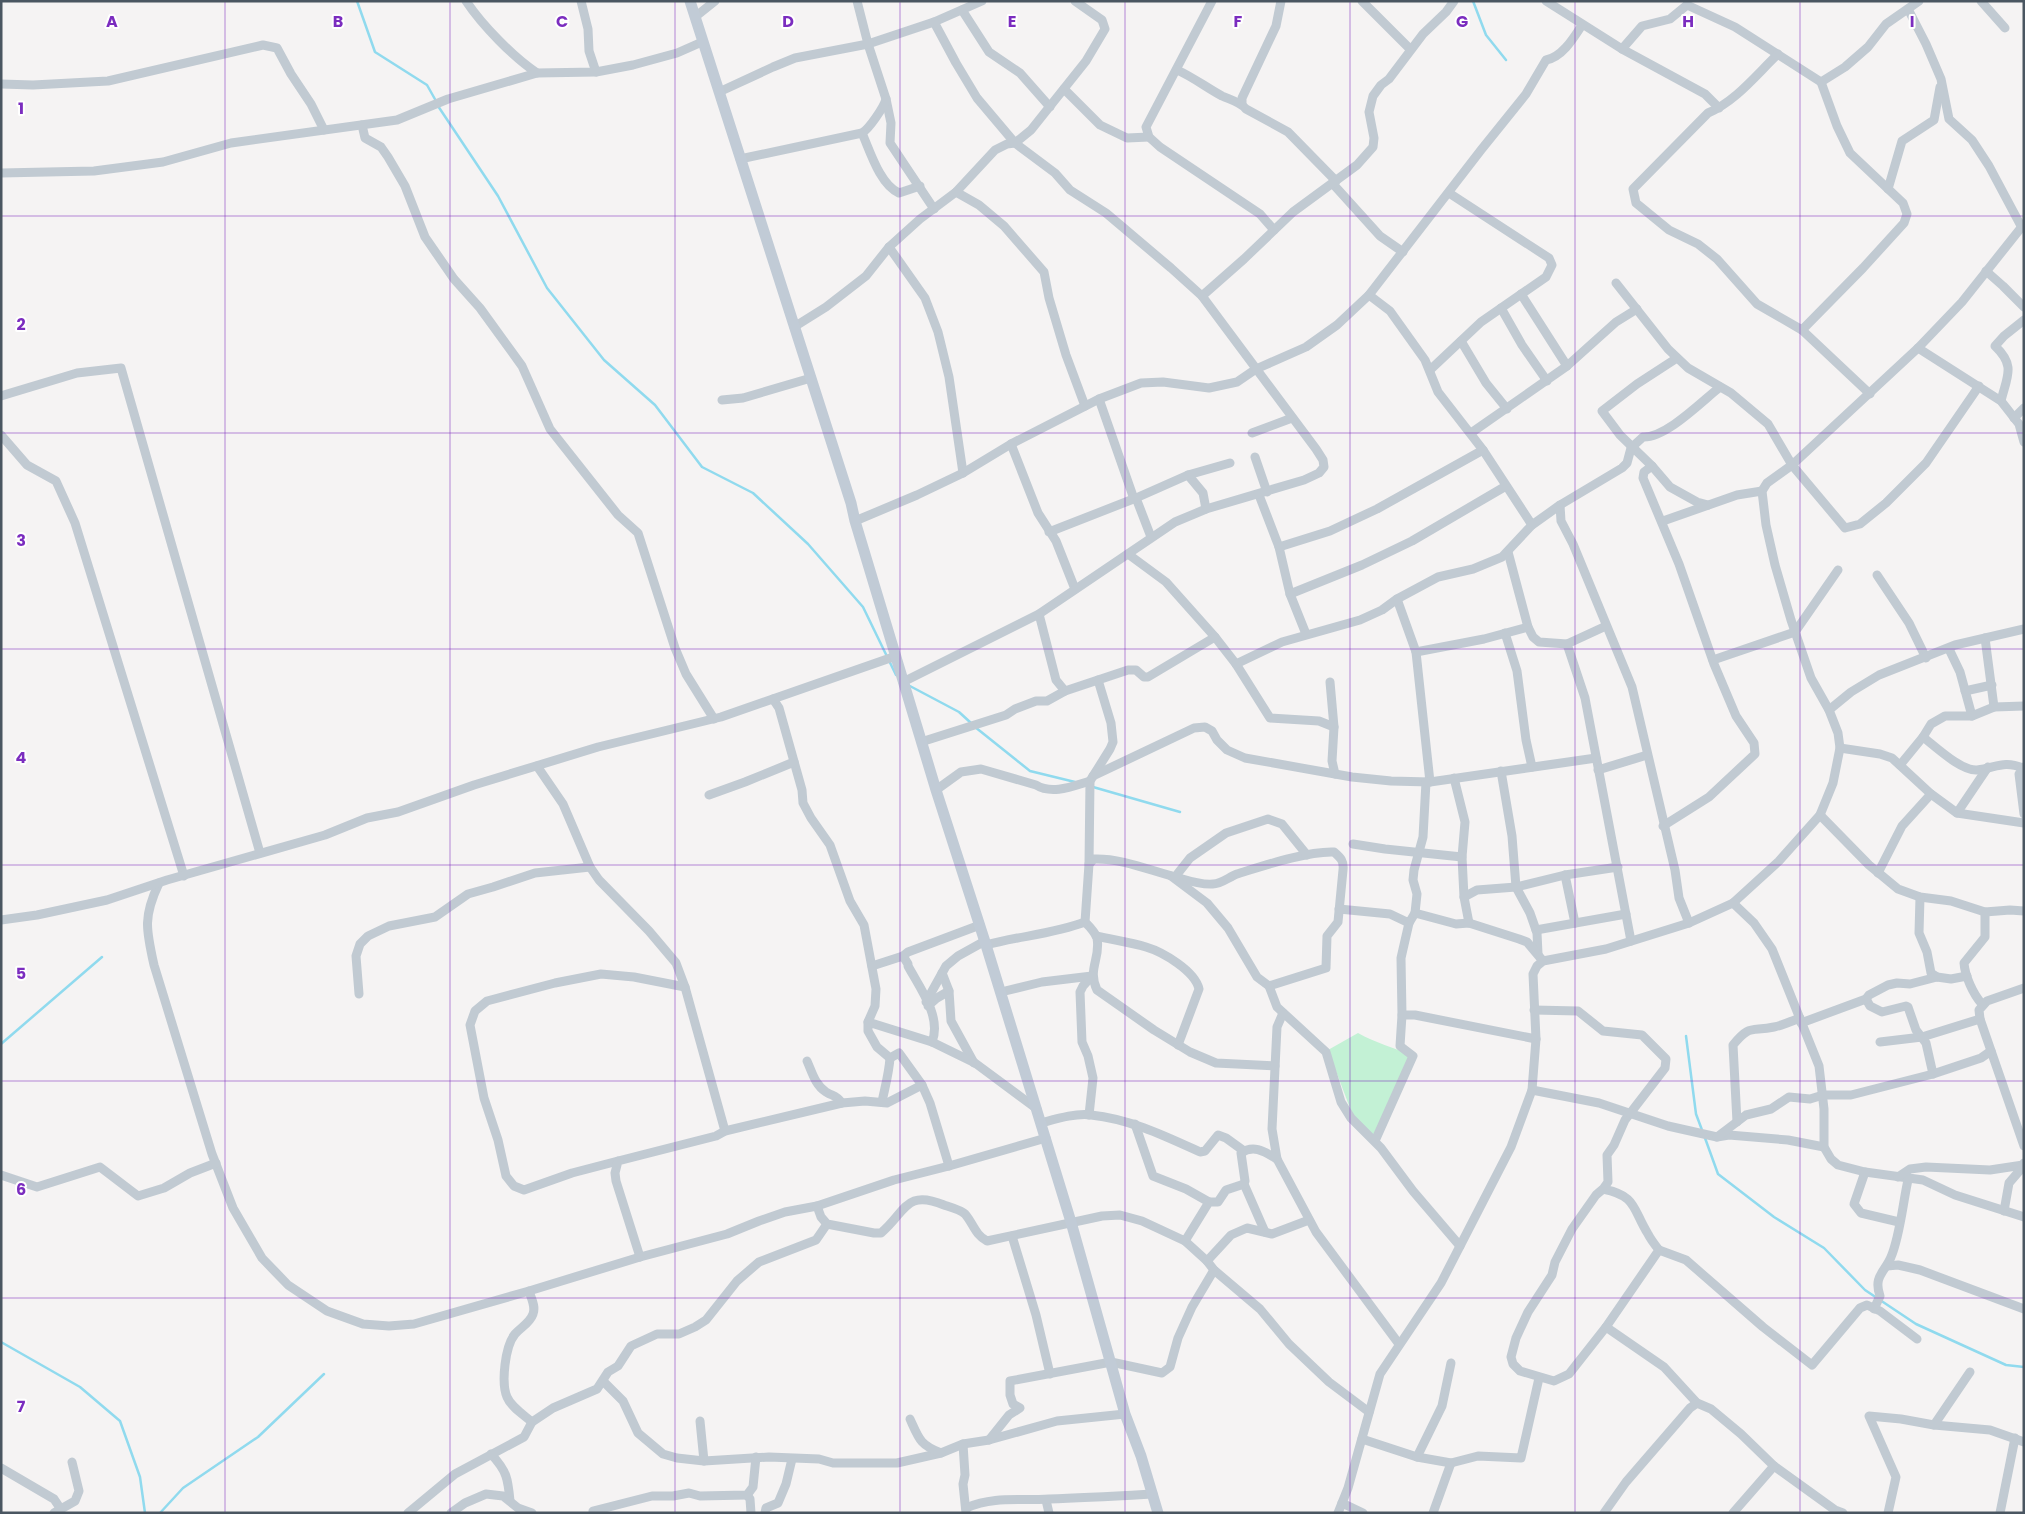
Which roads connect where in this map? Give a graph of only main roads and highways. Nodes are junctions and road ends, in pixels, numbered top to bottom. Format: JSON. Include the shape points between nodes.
{"nodes":[{"id":1,"x":690,"y":1,"type":"edge"},
{"id":2,"x":1158,"y":1513,"type":"edge"}],
"edges":[{"from":1,"to":2,"type":"main road","via":[[851,503],[921,742],[1046,1138],[1125,1414],[1142,1456]]}]}
